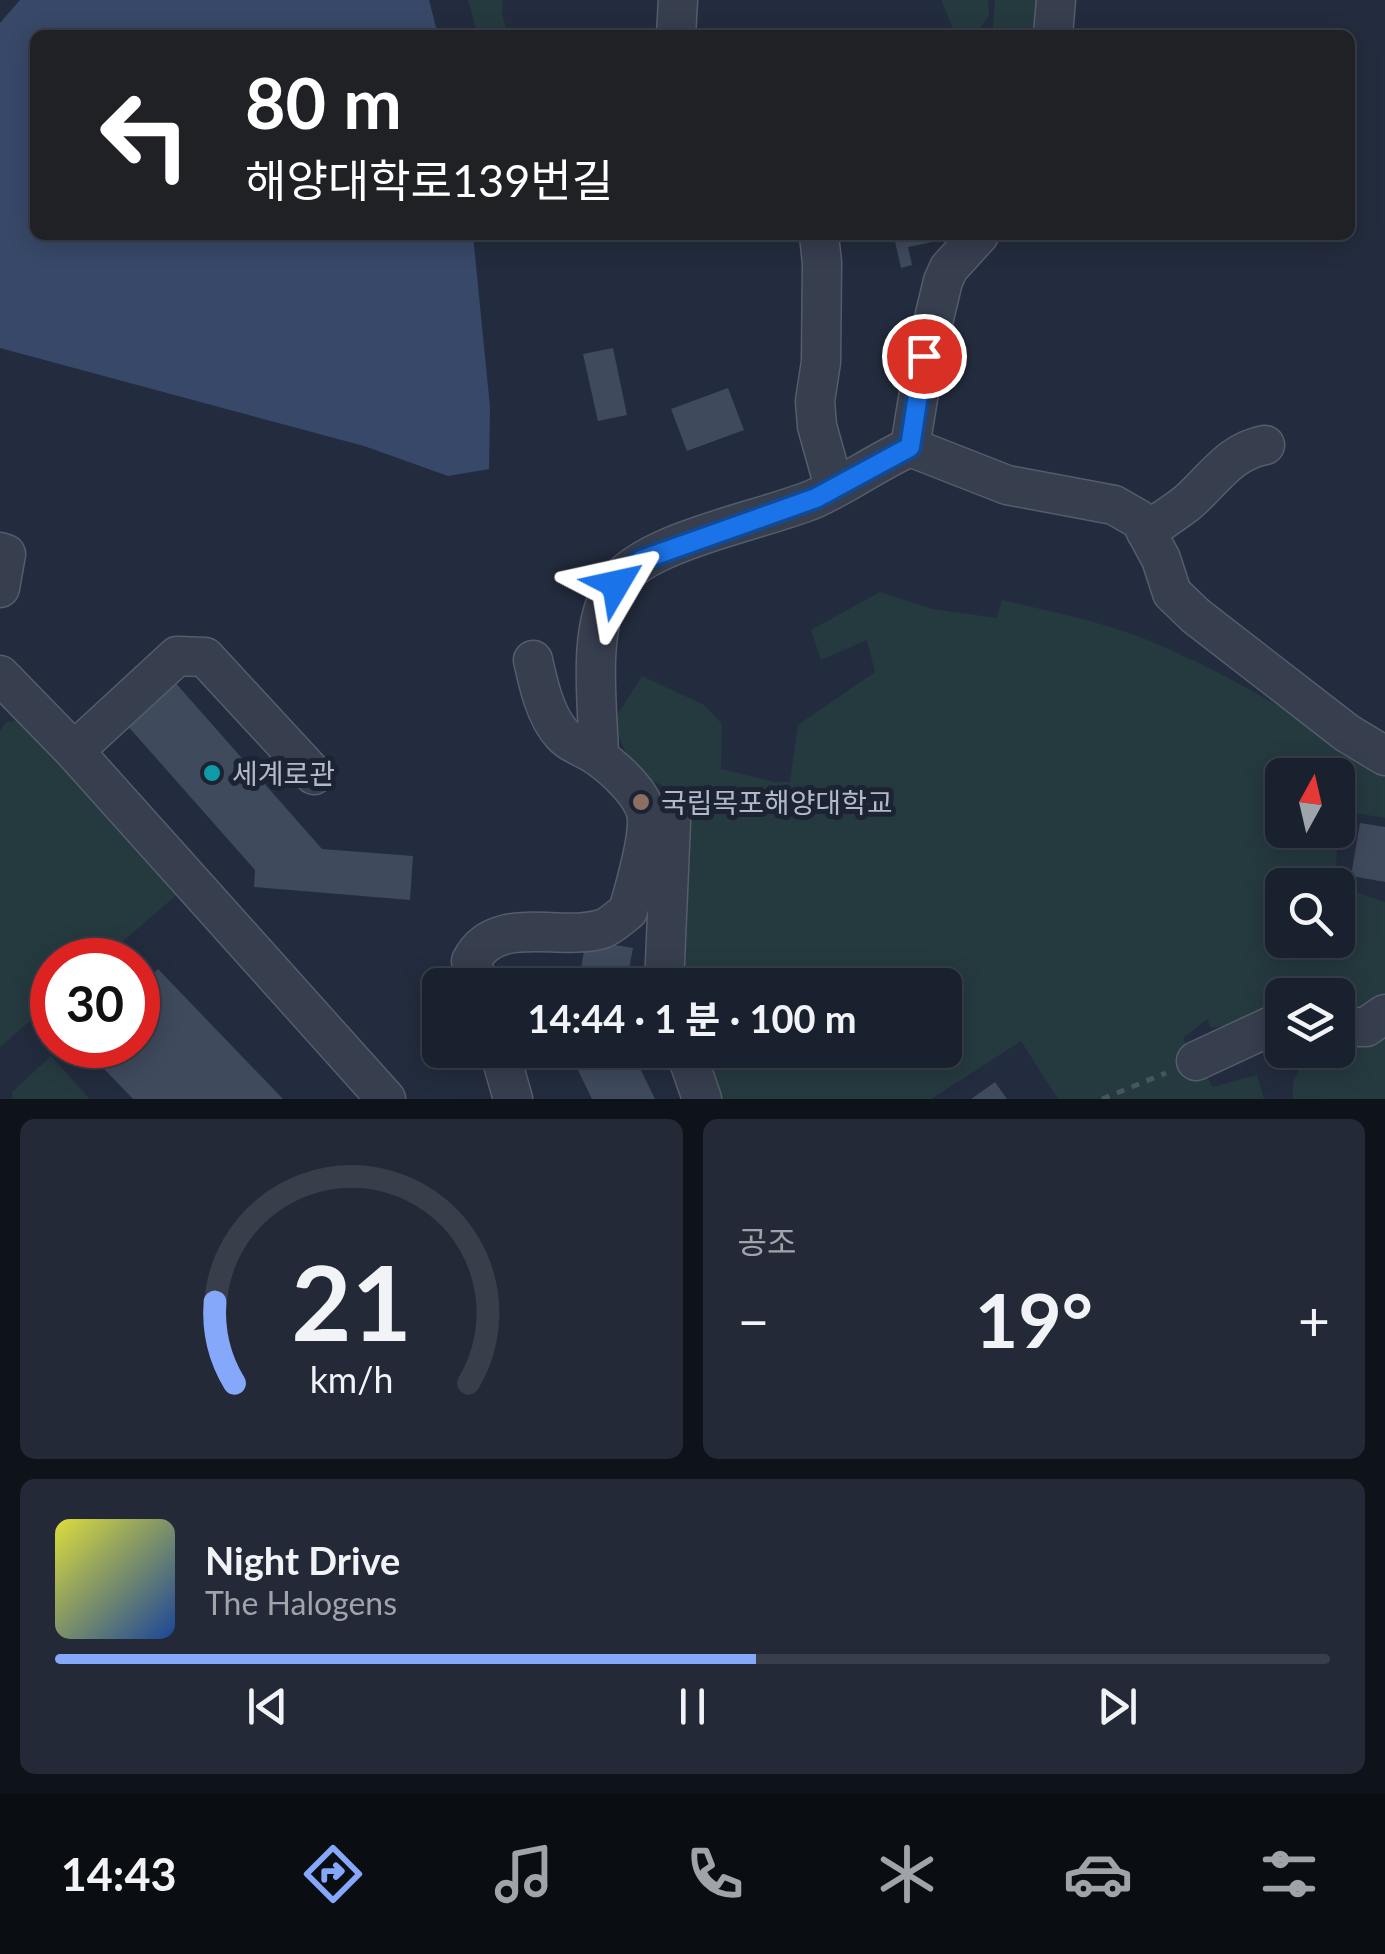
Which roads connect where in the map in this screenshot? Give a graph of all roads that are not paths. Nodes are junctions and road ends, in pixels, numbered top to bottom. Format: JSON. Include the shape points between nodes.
{"nodes":[{"id":1,"x":678,"y":0,"type":"edge"},
{"id":2,"x":1056,"y":0,"type":"edge"},
{"id":3,"x":676,"y":30,"type":"edge"},
{"id":4,"x":1053,"y":30,"type":"edge"},
{"id":5,"x":820,"y":240,"type":"edge"},
{"id":6,"x":973,"y":240,"type":"edge"},
{"id":7,"x":1265,"y":445,"type":"dead end"},
{"id":8,"x":910,"y":447,"type":"junction"},
{"id":9,"x":834,"y":487,"type":"junction"},
{"id":10,"x":1146,"y":532,"type":"junction"},
{"id":11,"x":533,"y":660,"type":"dead end"},
{"id":12,"x":0,"y":674,"type":"edge"},
{"id":13,"x":74,"y":752,"type":"junction"},
{"id":14,"x":1385,"y":756,"type":"edge"},
{"id":15,"x":599,"y":757,"type":"junction"},
{"id":16,"x":314,"y":775,"type":"dead end"},
{"id":17,"x":648,"y":817,"type":"junction"},
{"id":18,"x":475,"y":968,"type":"edge"},
{"id":19,"x":665,"y":968,"type":"edge"},
{"id":20,"x":1385,"y":1014,"type":"edge"},
{"id":21,"x":1355,"y":1026,"type":"edge"},
{"id":22,"x":1265,"y":1029,"type":"edge"},
{"id":23,"x":1196,"y":1060,"type":"road end"},
{"id":24,"x":504,"y":1068,"type":"edge"},
{"id":25,"x":692,"y":1068,"type":"edge"},
{"id":26,"x":386,"y":1099,"type":"edge"},
{"id":27,"x":513,"y":1099,"type":"edge"},
{"id":28,"x":702,"y":1099,"type":"edge"}],
"edges":[{"from":1,"to":3,"type":"street"},
{"from":2,"to":4,"type":"street"},
{"from":5,"to":9,"type":"street","via":[[816,414]]},
{"from":6,"to":8,"type":"street","via":[[943,281]]},
{"from":7,"to":10,"type":"street","via":[[1227,461],[1189,501]]},
{"from":8,"to":9,"type":"street"},
{"from":8,"to":10,"type":"street","via":[[1007,485],[1114,505],[1140,520]]},
{"from":9,"to":15,"type":"street","via":[[641,560],[616,584],[601,616]]},
{"from":10,"to":14,"type":"street","via":[[1172,592],[1196,616]]},
{"from":11,"to":15,"type":"street","via":[[557,729]]},
{"from":12,"to":13,"type":"street"},
{"from":13,"to":16,"type":"street","via":[[177,656],[205,657]]},
{"from":13,"to":26,"type":"street"},
{"from":15,"to":17,"type":"street","via":[[640,798]]},
{"from":17,"to":18,"type":"street","via":[[628,911],[605,928],[502,933],[480,943]]},
{"from":17,"to":19,"type":"street","via":[[671,822]]},
{"from":20,"to":21,"type":"street"},
{"from":22,"to":23,"type":"street"},
{"from":24,"to":27,"type":"street"},
{"from":25,"to":28,"type":"street"}]}
